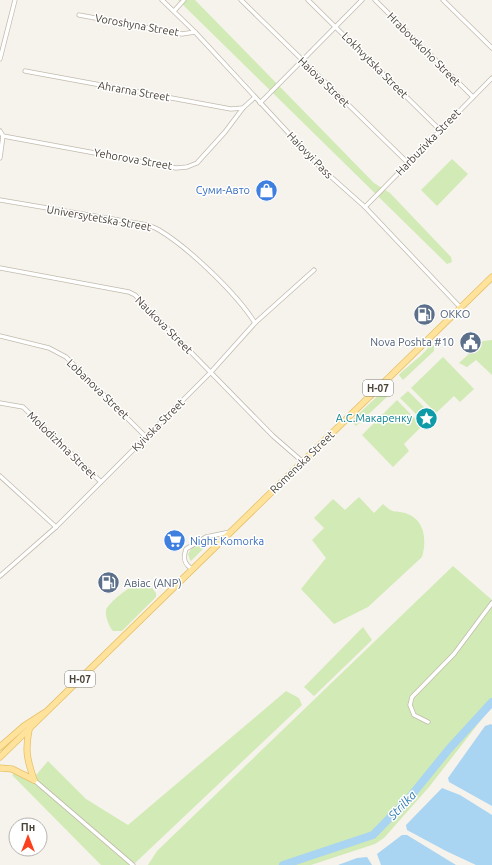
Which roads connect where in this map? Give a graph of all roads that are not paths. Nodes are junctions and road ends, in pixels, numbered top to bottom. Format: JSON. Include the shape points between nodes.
{"nodes":[{"id":1,"x":15,"y":0,"type":"edge"},
{"id":2,"x":162,"y":0,"type":"edge"},
{"id":3,"x":184,"y":0,"type":"edge"},
{"id":4,"x":241,"y":0,"type":"edge"},
{"id":5,"x":308,"y":0,"type":"edge"},
{"id":6,"x":362,"y":0,"type":"edge"},
{"id":7,"x":375,"y":0,"type":"edge"},
{"id":8,"x":443,"y":0,"type":"edge"},
{"id":9,"x":174,"y":11,"type":"junction"},
{"id":10,"x":79,"y":15,"type":"dead end"},
{"id":11,"x":336,"y":26,"type":"junction"},
{"id":12,"x":195,"y":32,"type":"junction"},
{"id":13,"x":492,"y":48,"type":"edge"},
{"id":14,"x":0,"y":59,"type":"edge"},
{"id":15,"x":302,"y":60,"type":"junction"},
{"id":16,"x":25,"y":72,"type":"dead end"},
{"id":17,"x":492,"y":78,"type":"edge"},
{"id":18,"x":254,"y":97,"type":"junction"},
{"id":19,"x":472,"y":97,"type":"junction"},
{"id":20,"x":260,"y":103,"type":"junction"},
{"id":21,"x":243,"y":108,"type":"junction"},
{"id":22,"x":440,"y":130,"type":"junction"},
{"id":23,"x":0,"y":131,"type":"edge"},
{"id":24,"x":3,"y":136,"type":"junction"},
{"id":25,"x":0,"y":158,"type":"edge"},
{"id":26,"x":408,"y":163,"type":"junction"},
{"id":27,"x":0,"y":200,"type":"edge"},
{"id":28,"x":365,"y":207,"type":"junction"},
{"id":29,"x":0,"y":268,"type":"edge"},
{"id":30,"x":314,"y":270,"type":"dead end"},
{"id":31,"x":492,"y":277,"type":"edge"},
{"id":32,"x":460,"y":307,"type":"junction"},
{"id":33,"x":255,"y":323,"type":"junction"},
{"id":34,"x":0,"y":336,"type":"edge"},
{"id":35,"x":211,"y":372,"type":"junction"},
{"id":36,"x":0,"y":403,"type":"edge"},
{"id":37,"x":146,"y":436,"type":"junction"},
{"id":38,"x":303,"y":462,"type":"junction"},
{"id":39,"x":0,"y":476,"type":"edge"},
{"id":40,"x":100,"y":482,"type":"junction"},
{"id":41,"x":56,"y":527,"type":"junction"},
{"id":42,"x":230,"y":532,"type":"junction"},
{"id":43,"x":192,"y":570,"type":"junction"},
{"id":44,"x":0,"y":576,"type":"edge"},
{"id":45,"x":492,"y":603,"type":"edge"},
{"id":46,"x":47,"y":710,"type":"junction"},
{"id":47,"x":428,"y":722,"type":"dead end"},
{"id":48,"x":29,"y":730,"type":"junction"},
{"id":49,"x":0,"y":747,"type":"edge"},
{"id":50,"x":0,"y":757,"type":"edge"},
{"id":51,"x":0,"y":768,"type":"edge"},
{"id":52,"x":34,"y":780,"type":"junction"},
{"id":53,"x":133,"y":865,"type":"edge"}],
"edges":[{"from":1,"to":14,"type":"street"},
{"from":2,"to":9,"type":"street","name":"Haiovyi Pass"},
{"from":3,"to":9,"type":"street"},
{"from":4,"to":15,"type":"street","name":"Haiova Street"},
{"from":5,"to":11,"type":"street","name":"Lokhvytska Street"},
{"from":6,"to":11,"type":"street"},
{"from":7,"to":19,"type":"street","name":"Hrabovskoho Street"},
{"from":8,"to":13,"type":"street"},
{"from":9,"to":12,"type":"street","name":"Haiovyi Pass"},
{"from":10,"to":12,"type":"street","name":"Voroshyna Street","via":[[182,34]]},
{"from":11,"to":15,"type":"street"},
{"from":11,"to":22,"type":"street","name":"Lokhvytska Street"},
{"from":12,"to":18,"type":"street","name":"Haiovyi Pass"},
{"from":15,"to":20,"type":"street"},
{"from":15,"to":26,"type":"street","name":"Haiova Street"},
{"from":16,"to":21,"type":"street","name":"Ahrarna Street","via":[[231,109]]},
{"from":17,"to":19,"type":"street","name":"Harbuzivka Street"},
{"from":18,"to":20,"type":"street","name":"Haiovyi Pass"},
{"from":18,"to":21,"type":"street","name":"Yehorova Street"},
{"from":19,"to":22,"type":"street","name":"Harbuzivka Street"},
{"from":20,"to":28,"type":"street","name":"Haiovyi Pass","via":[[320,167]]},
{"from":21,"to":24,"type":"street","name":"Yehorova Street","via":[[197,163],[187,167],[176,168]]},
{"from":22,"to":26,"type":"street","name":"Harbuzivka Street"},
{"from":23,"to":24,"type":"street"},
{"from":24,"to":25,"type":"street"},
{"from":26,"to":28,"type":"street","name":"Harbuzivka Street"},
{"from":27,"to":33,"type":"street","name":"Universytetska Street","via":[[142,224],[158,229],[186,249],[206,268],[241,303]]},
{"from":28,"to":32,"type":"street","name":"Haiovyi Pass"},
{"from":29,"to":35,"type":"street","name":"Naukova Street","via":[[129,292]]},
{"from":30,"to":33,"type":"street","name":"Kyivska Street"},
{"from":31,"to":32,"type":"main road","name":"Romenska Street","number":"Н-07"},
{"from":32,"to":38,"type":"main road","name":"Romenska Street","number":"Н-07"},
{"from":33,"to":35,"type":"street","name":"Kyivska Street"},
{"from":34,"to":37,"type":"street","name":"Lobanova Street","via":[[49,348],[66,357]]},
{"from":35,"to":37,"type":"street","name":"Kyivska Street"},
{"from":35,"to":38,"type":"street","name":"Naukova Street","via":[[273,436]]},
{"from":36,"to":40,"type":"street","name":"Molodizhna Street","via":[[22,407]]},
{"from":37,"to":40,"type":"street","name":"Kyivska Street"},
{"from":38,"to":42,"type":"main road","name":"Romenska Street","number":"Н-07"},
{"from":39,"to":41,"type":"street"},
{"from":40,"to":41,"type":"street","name":"Kyivska Street"},
{"from":41,"to":44,"type":"street","name":"Kyivska Street"},
{"from":42,"to":43,"type":"main road","name":"Romenska Street","number":"Н-07"},
{"from":42,"to":43,"type":"street","via":[[206,537],[186,549],[184,560]]},
{"from":43,"to":46,"type":"main road","name":"Romenska Street","number":"Н-07"},
{"from":45,"to":47,"type":"street","via":[[454,654],[412,697],[410,705],[414,715]]},
{"from":46,"to":48,"type":"main road","number":"Н-07"},
{"from":46,"to":49,"type":"main road","number":"Н-07"},
{"from":48,"to":50,"type":"main road","number":"Н-07"},
{"from":48,"to":52,"type":"main road","via":[[26,756]]},
{"from":51,"to":52,"type":"main road","via":[[12,769]]},
{"from":52,"to":53,"type":"street"}]}
